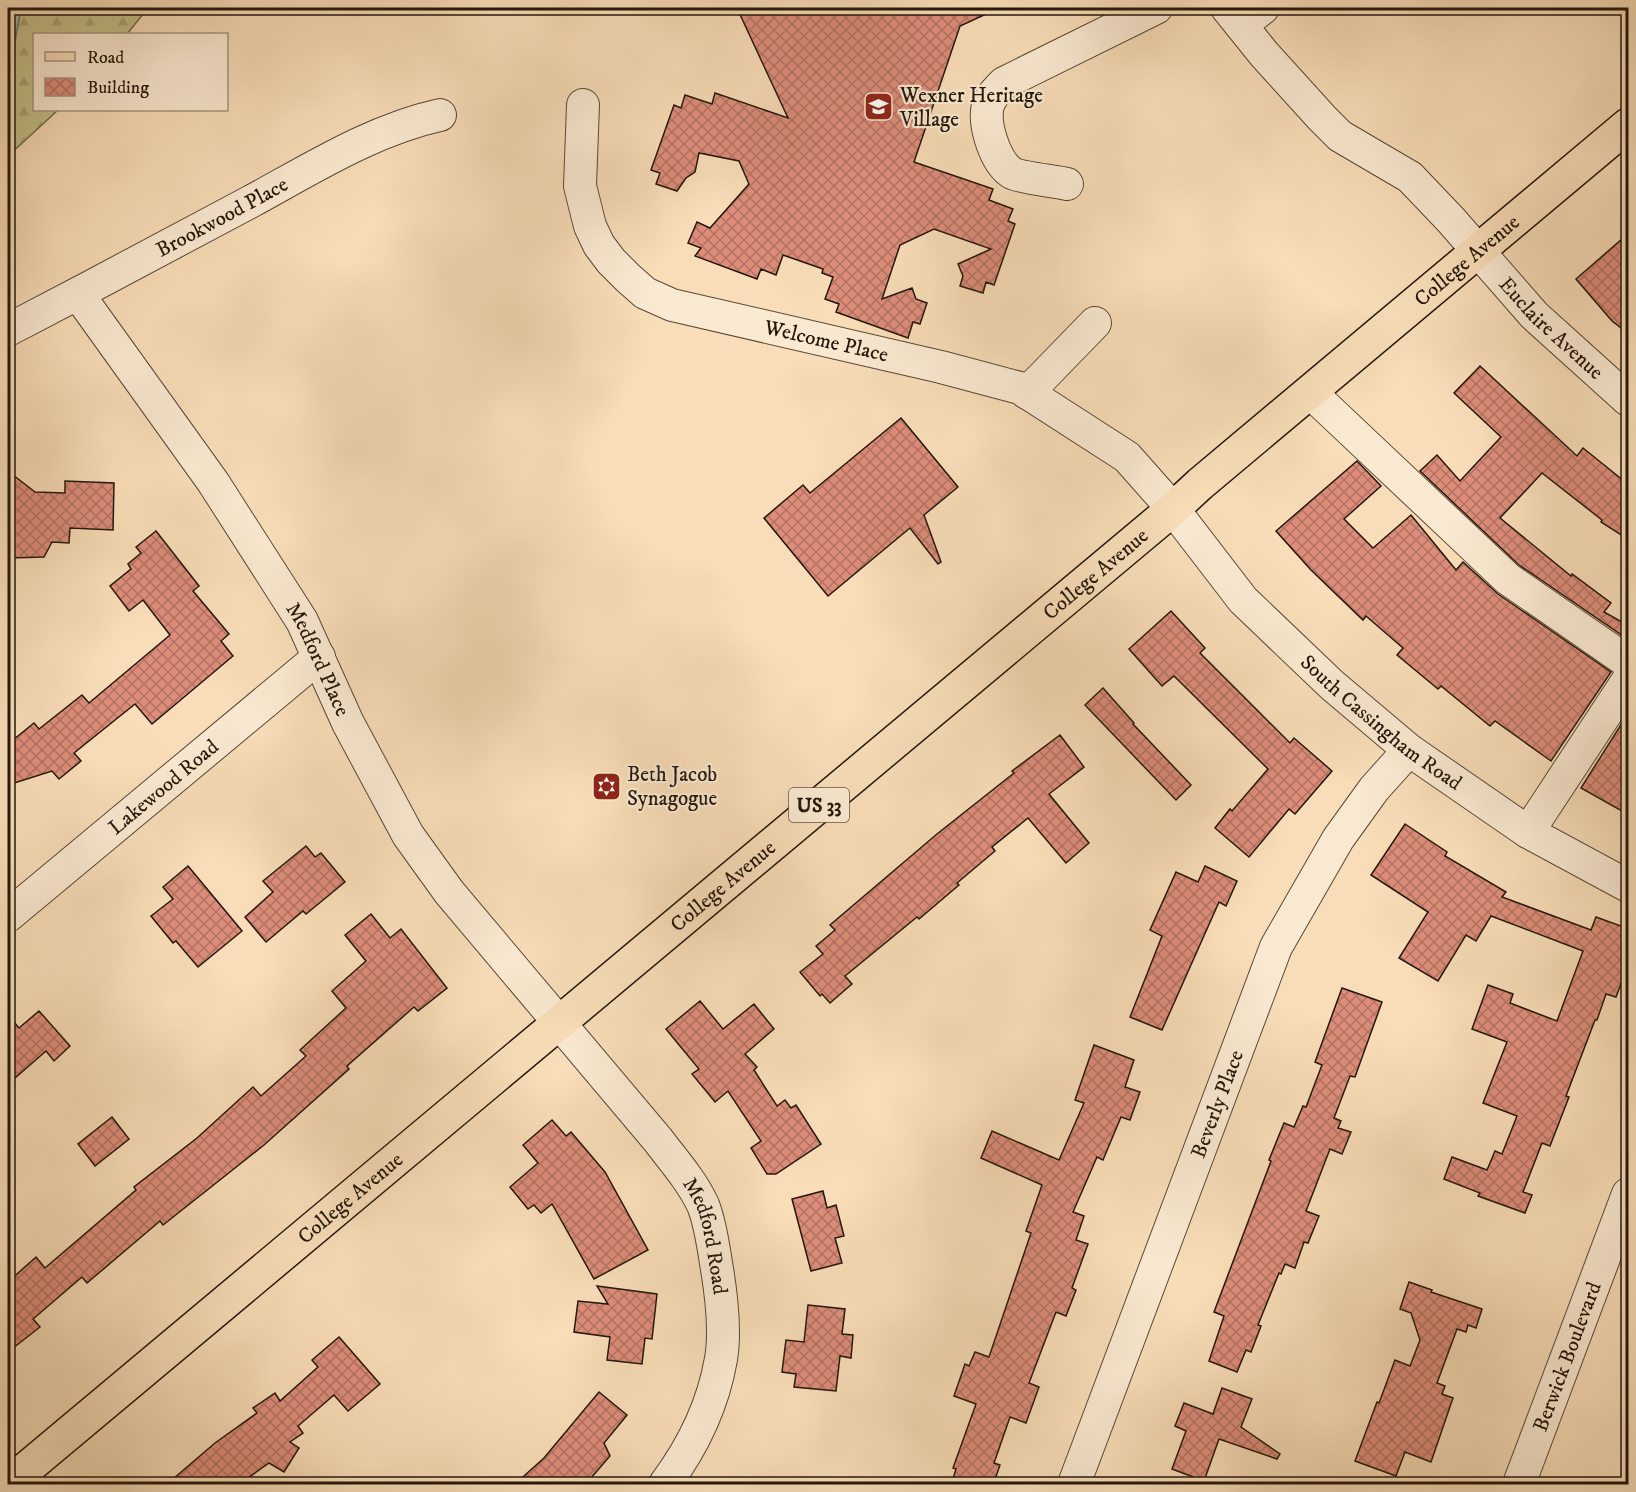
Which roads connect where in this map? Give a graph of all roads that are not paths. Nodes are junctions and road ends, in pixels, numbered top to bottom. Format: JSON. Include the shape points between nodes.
{"nodes":[{"id":1,"x":1156,"y":8,"type":"edge"},
{"id":2,"x":1244,"y":13,"type":"edge"},
{"id":3,"x":583,"y":105,"type":"dead end"},
{"id":4,"x":440,"y":116,"type":"dead end"},
{"id":5,"x":1629,"y":125,"type":"edge"},
{"id":6,"x":1067,"y":184,"type":"dead end"},
{"id":7,"x":1477,"y":251,"type":"junction"},
{"id":8,"x":78,"y":294,"type":"junction"},
{"id":9,"x":1095,"y":323,"type":"dead end"},
{"id":10,"x":8,"y":330,"type":"edge"},
{"id":11,"x":1310,"y":392,"type":"junction"},
{"id":12,"x":1027,"y":393,"type":"junction"},
{"id":13,"x":1629,"y":400,"type":"edge"},
{"id":14,"x":1173,"y":509,"type":"junction"},
{"id":15,"x":319,"y":657,"type":"junction"},
{"id":16,"x":1629,"y":662,"type":"edge"},
{"id":17,"x":1629,"y":680,"type":"edge"},
{"id":18,"x":1408,"y":750,"type":"junction"},
{"id":19,"x":1528,"y":832,"type":"junction"},
{"id":20,"x":1629,"y":886,"type":"edge"},
{"id":21,"x":8,"y":916,"type":"edge"},
{"id":22,"x":558,"y":1023,"type":"junction"},
{"id":23,"x":1629,"y":1194,"type":"edge"},
{"id":24,"x":8,"y":1485,"type":"edge"},
{"id":25,"x":666,"y":1485,"type":"edge"},
{"id":26,"x":1074,"y":1485,"type":"edge"},
{"id":27,"x":1519,"y":1485,"type":"edge"}],
"edges":[{"from":1,"to":6,"type":"street","via":[[1004,83],[994,93],[988,107],[989,136],[997,157],[1012,173]]},
{"from":2,"to":7,"type":"street","name":"Euclaire Avenue","via":[[1264,54],[1322,118],[1340,136],[1410,177]]},
{"from":3,"to":12,"type":"street","name":"Welcome Place","via":[[580,186],[590,226],[611,261],[645,293],[672,305],[941,367]]},
{"from":4,"to":8,"type":"street","name":"Brookwood Place","via":[[410,122],[336,155]]},
{"from":5,"to":7,"type":"main road","name":"College Avenue","number":"US 33"},
{"from":7,"to":11,"type":"main road","name":"College Avenue","number":"US 33"},
{"from":7,"to":13,"type":"street","name":"Euclaire Avenue","via":[[1534,315]]},
{"from":8,"to":10,"type":"street","name":"Brookwood Place"},
{"from":8,"to":15,"type":"street","name":"Medford Place","via":[[213,482],[302,621]]},
{"from":9,"to":12,"type":"street"},
{"from":11,"to":14,"type":"main road","name":"College Avenue","number":"US 33"},
{"from":11,"to":16,"type":"street","via":[[1508,579]]},
{"from":12,"to":14,"type":"street","name":"Welcome Place","via":[[1127,457]]},
{"from":14,"to":18,"type":"street","name":"South Cassingham Road","via":[[1243,600],[1332,685]]},
{"from":14,"to":22,"type":"main road","name":"College Avenue","number":"US 33"},
{"from":15,"to":21,"type":"street","name":"Lakewood Road"},
{"from":15,"to":22,"type":"street","name":"Medford Place","via":[[348,723],[408,835],[449,892]]},
{"from":17,"to":19,"type":"street"},
{"from":18,"to":19,"type":"street","name":"South Cassingham Road"},
{"from":18,"to":26,"type":"street","name":"Beverly Place","via":[[1338,839],[1276,947]]},
{"from":19,"to":20,"type":"street","name":"South Cassingham Road"},
{"from":22,"to":24,"type":"main road","name":"College Avenue","number":"US 33"},
{"from":22,"to":25,"type":"street","name":"Medford Road","via":[[682,1171],[703,1205],[713,1242],[722,1318],[721,1358],[698,1429]]},
{"from":23,"to":27,"type":"street","name":"Berwick Boulevard"}]}
